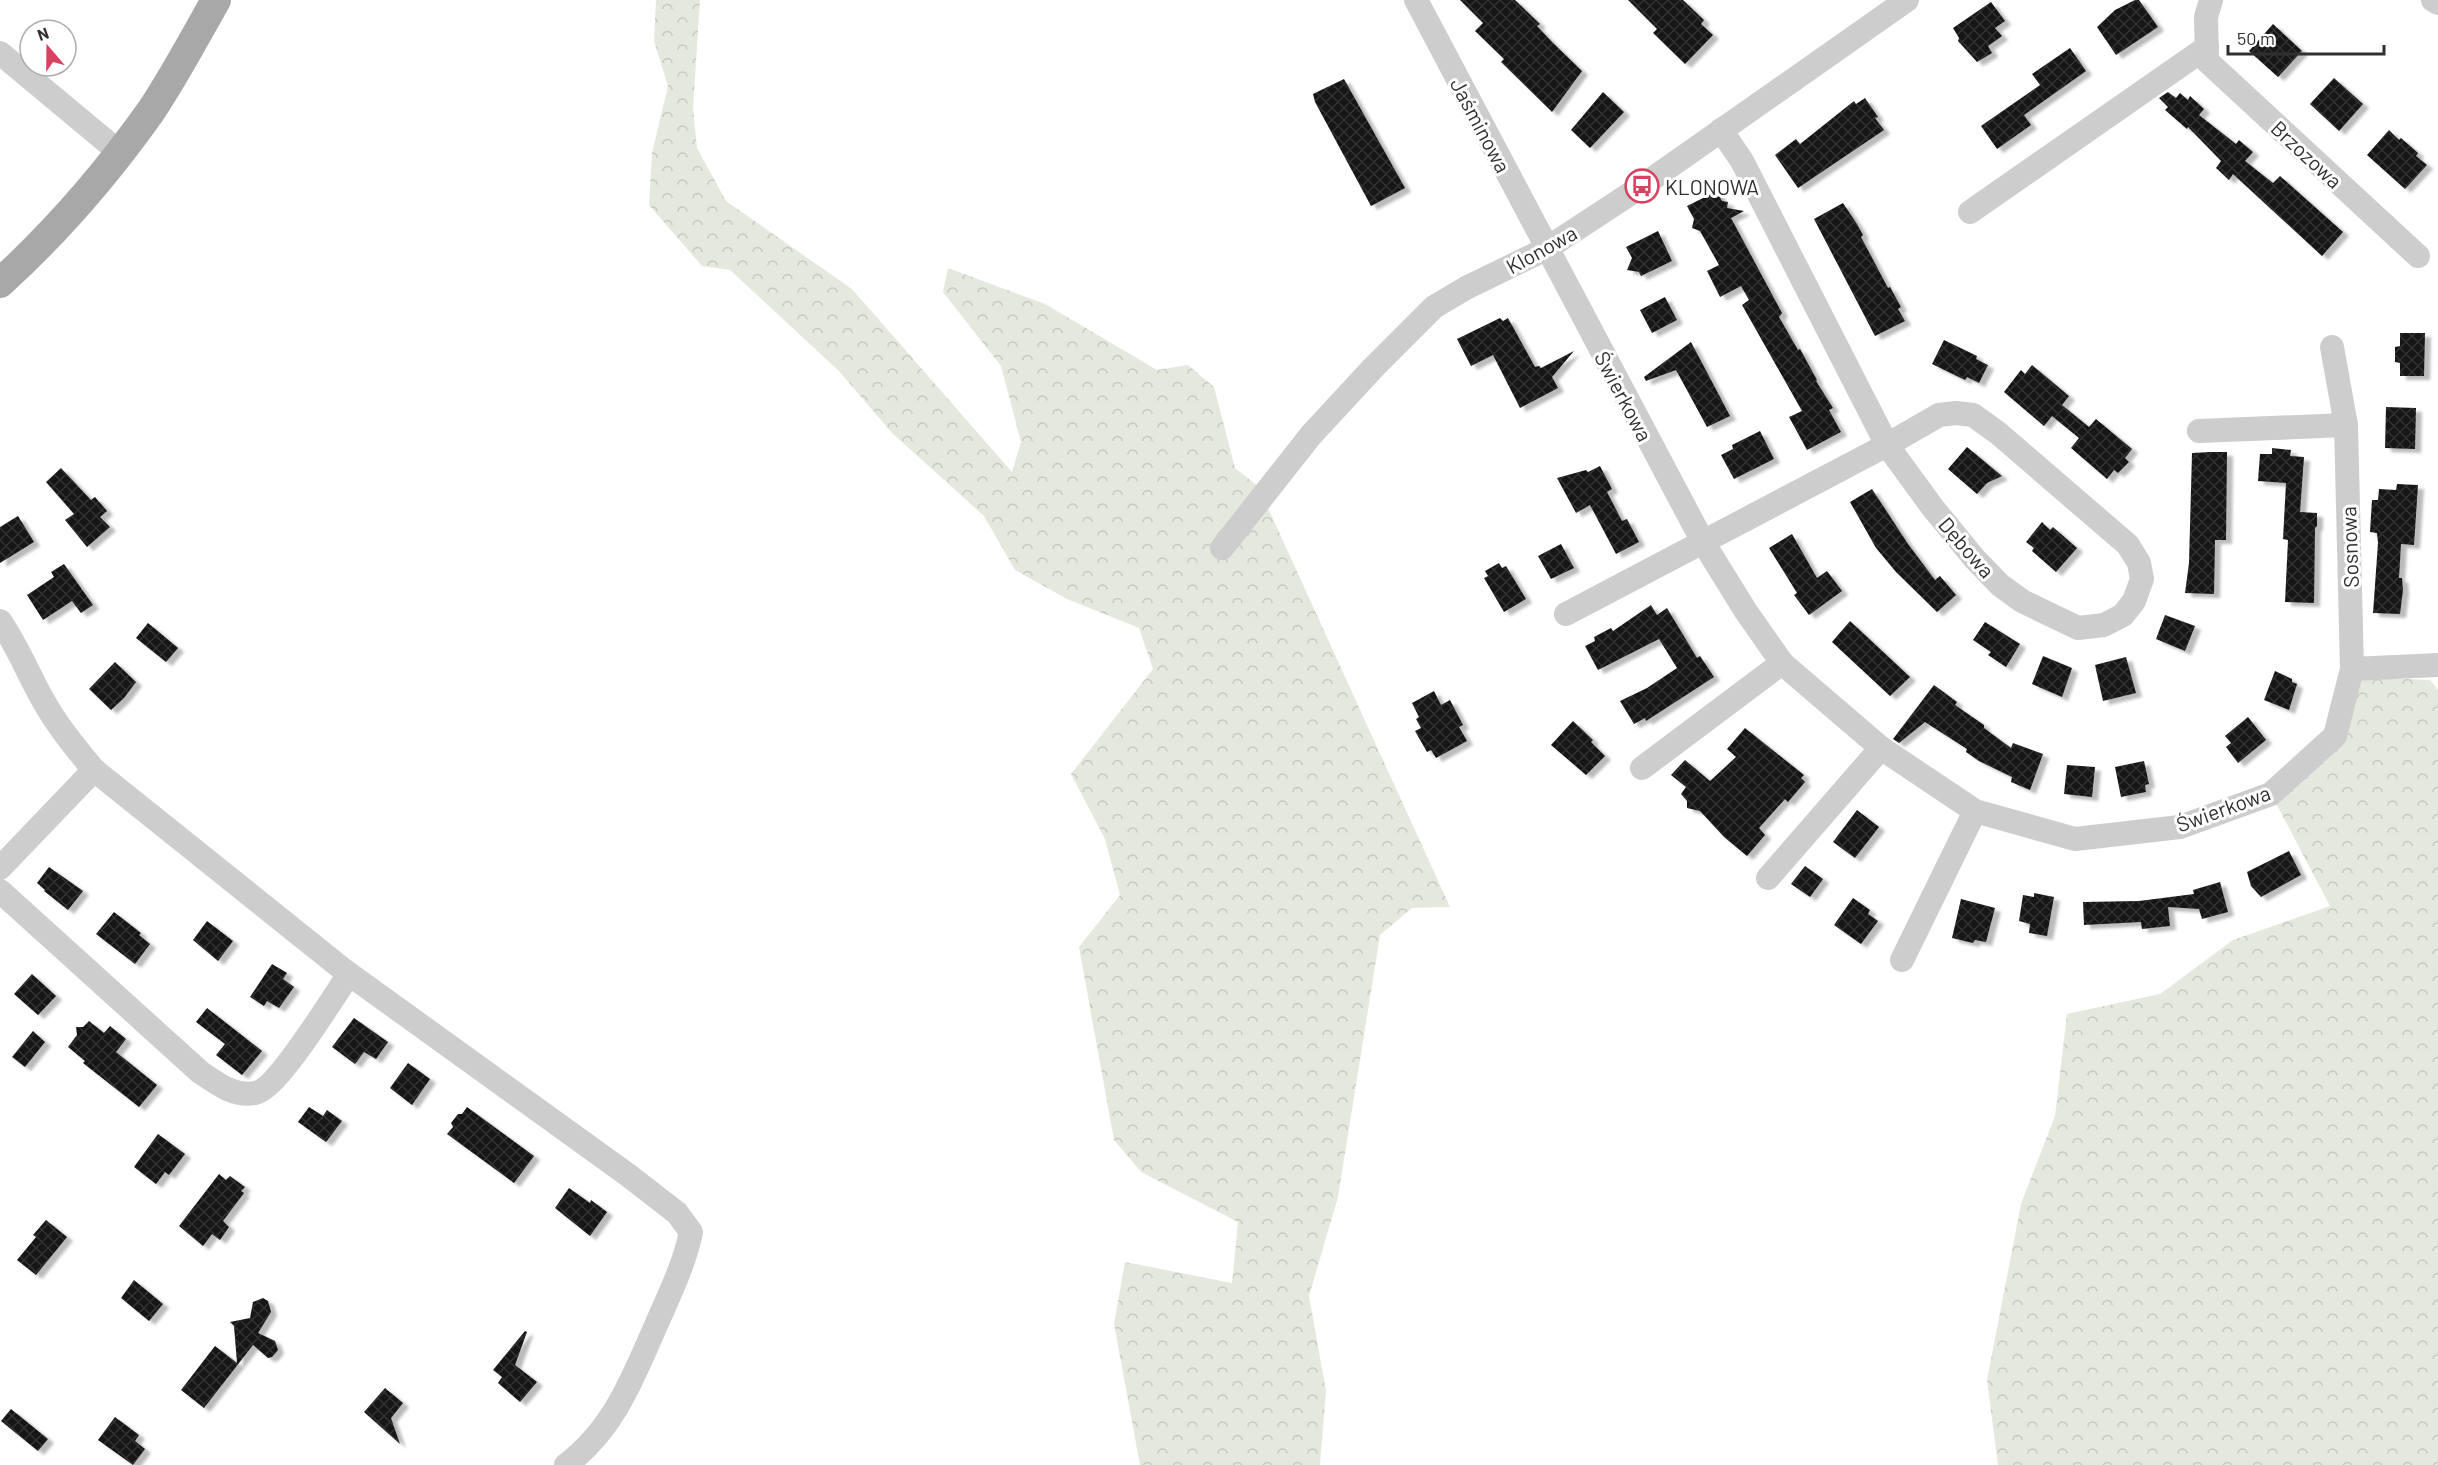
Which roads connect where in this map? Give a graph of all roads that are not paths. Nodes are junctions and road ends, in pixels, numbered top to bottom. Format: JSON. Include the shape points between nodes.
{"nodes":[{"id":1,"x":216,"y":0,"type":"edge"},
{"id":2,"x":1416,"y":0,"type":"edge"},
{"id":3,"x":1908,"y":0,"type":"edge"},
{"id":4,"x":2211,"y":0,"type":"edge"},
{"id":5,"x":2433,"y":0,"type":"edge"},
{"id":6,"x":2438,"y":3,"type":"edge"},
{"id":7,"x":2206,"y":47,"type":"junction"},
{"id":8,"x":0,"y":53,"type":"edge"},
{"id":9,"x":1721,"y":130,"type":"junction"},
{"id":10,"x":119,"y":152,"type":"junction"},
{"id":11,"x":1970,"y":212,"type":"dead end"},
{"id":12,"x":1546,"y":249,"type":"junction"},
{"id":13,"x":2418,"y":256,"type":"dead end"},
{"id":14,"x":0,"y":283,"type":"edge"},
{"id":15,"x":2332,"y":346,"type":"dead end"},
{"id":16,"x":2346,"y":425,"type":"junction"},
{"id":17,"x":2199,"y":431,"type":"dead end"},
{"id":18,"x":1887,"y":445,"type":"junction"},
{"id":19,"x":1703,"y":542,"type":"junction"},
{"id":20,"x":1222,"y":549,"type":"dead end"},
{"id":21,"x":1566,"y":614,"type":"dead end"},
{"id":22,"x":0,"y":621,"type":"edge"},
{"id":23,"x":1782,"y":663,"type":"junction"},
{"id":24,"x":2438,"y":665,"type":"edge"},
{"id":25,"x":2352,"y":669,"type":"junction"},
{"id":26,"x":1881,"y":748,"type":"junction"},
{"id":27,"x":1642,"y":768,"type":"dead end"},
{"id":28,"x":94,"y":770,"type":"junction"},
{"id":29,"x":1975,"y":812,"type":"junction"},
{"id":30,"x":0,"y":868,"type":"edge"},
{"id":31,"x":1768,"y":878,"type":"dead end"},
{"id":32,"x":0,"y":891,"type":"edge"},
{"id":33,"x":1902,"y":960,"type":"dead end"},
{"id":34,"x":349,"y":974,"type":"junction"},
{"id":35,"x":566,"y":1465,"type":"edge"}],
"edges":[{"from":1,"to":10,"type":"main road","via":[[176,71]]},
{"from":2,"to":12,"type":"street","name":"Jaśminowa"},
{"from":3,"to":9,"type":"street","name":"Klonowa"},
{"from":4,"to":7,"type":"street","name":"Brzozowa","via":[[2206,17]]},
{"from":5,"to":6,"type":"street"},
{"from":7,"to":11,"type":"street"},
{"from":7,"to":13,"type":"street","name":"Brzozowa","via":[[2207,60]]},
{"from":8,"to":10,"type":"street"},
{"from":9,"to":12,"type":"street","name":"Klonowa"},
{"from":9,"to":18,"type":"street","name":"Dębowa","via":[[1742,160]]},
{"from":10,"to":14,"type":"main road","via":[[52,233]]},
{"from":12,"to":19,"type":"street","name":"Świerkowa"},
{"from":12,"to":20,"type":"street","name":"Klonowa","via":[[1434,307],[1311,435]]},
{"from":15,"to":16,"type":"street","name":"Sosnowa"},
{"from":16,"to":17,"type":"street"},
{"from":16,"to":25,"type":"street","name":"Sosnowa"},
{"from":18,"to":18,"type":"street","name":"Dębowa","via":[[1974,558],[2022,601],[2078,628],[2103,625],[2123,615],[2134,601],[2142,579],[2139,563],[2127,545],[1973,415],[1939,415]]},
{"from":18,"to":19,"type":"street"},
{"from":19,"to":21,"type":"street"},
{"from":19,"to":23,"type":"street","name":"Świerkowa"},
{"from":22,"to":28,"type":"street","via":[[46,706]]},
{"from":23,"to":26,"type":"street","name":"Świerkowa"},
{"from":23,"to":27,"type":"street"},
{"from":24,"to":25,"type":"street"},
{"from":25,"to":29,"type":"street","name":"Świerkowa","via":[[2335,736],[2271,794],[2180,827],[2075,838]]},
{"from":26,"to":29,"type":"street","name":"Świerkowa"},
{"from":26,"to":31,"type":"street"},
{"from":28,"to":30,"type":"street"},
{"from":28,"to":34,"type":"street"},
{"from":29,"to":33,"type":"street"},
{"from":32,"to":34,"type":"street","via":[[200,1072],[234,1093],[266,1089]]},
{"from":34,"to":35,"type":"street","via":[[628,1174],[677,1213],[691,1232],[685,1259],[623,1399],[585,1450]]}]}
